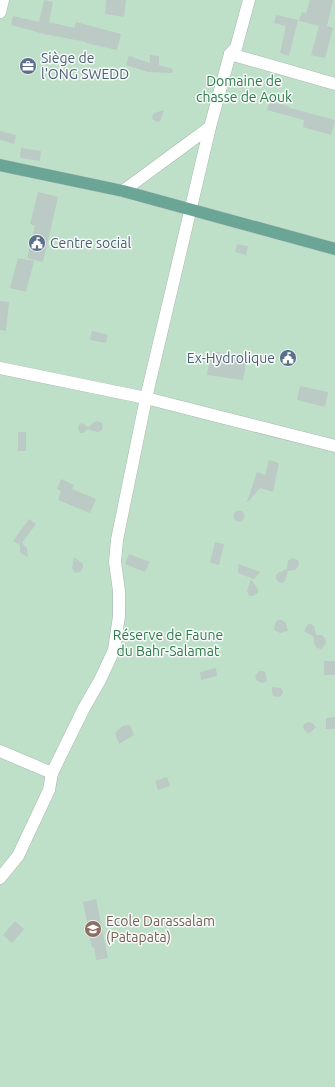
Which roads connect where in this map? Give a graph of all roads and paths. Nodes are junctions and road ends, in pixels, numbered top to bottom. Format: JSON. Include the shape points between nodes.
{"nodes":[{"id":1,"x":4,"y":0,"type":"edge"},
{"id":2,"x":249,"y":0,"type":"edge"},
{"id":3,"x":0,"y":12,"type":"edge"},
{"id":4,"x":230,"y":54,"type":"junction"},
{"id":5,"x":335,"y":84,"type":"edge"},
{"id":6,"x":210,"y":127,"type":"junction"},
{"id":7,"x":0,"y":165,"type":"edge"},
{"id":8,"x":123,"y":191,"type":"junction"},
{"id":9,"x":191,"y":210,"type":"junction"},
{"id":10,"x":335,"y":249,"type":"edge"},
{"id":11,"x":0,"y":368,"type":"edge"},
{"id":12,"x":146,"y":398,"type":"junction"},
{"id":13,"x":335,"y":446,"type":"edge"},
{"id":14,"x":0,"y":751,"type":"edge"},
{"id":15,"x":52,"y":773,"type":"junction"},
{"id":16,"x":0,"y":878,"type":"edge"}],
"edges":[{"from":1,"to":3,"type":"street"},
{"from":2,"to":4,"type":"street","via":[[236,48]]},
{"from":4,"to":5,"type":"street"},
{"from":4,"to":6,"type":"street"},
{"from":6,"to":8,"type":"street"},
{"from":6,"to":9,"type":"street"},
{"from":7,"to":8,"type":"main road"},
{"from":8,"to":9,"type":"main road"},
{"from":9,"to":10,"type":"main road"},
{"from":9,"to":12,"type":"street"},
{"from":11,"to":12,"type":"street"},
{"from":12,"to":13,"type":"street"},
{"from":12,"to":15,"type":"street","via":[[117,540],[115,562],[119,616],[114,650]]},
{"from":14,"to":15,"type":"street"},
{"from":15,"to":16,"type":"street","via":[[49,790],[18,856]]}]}
